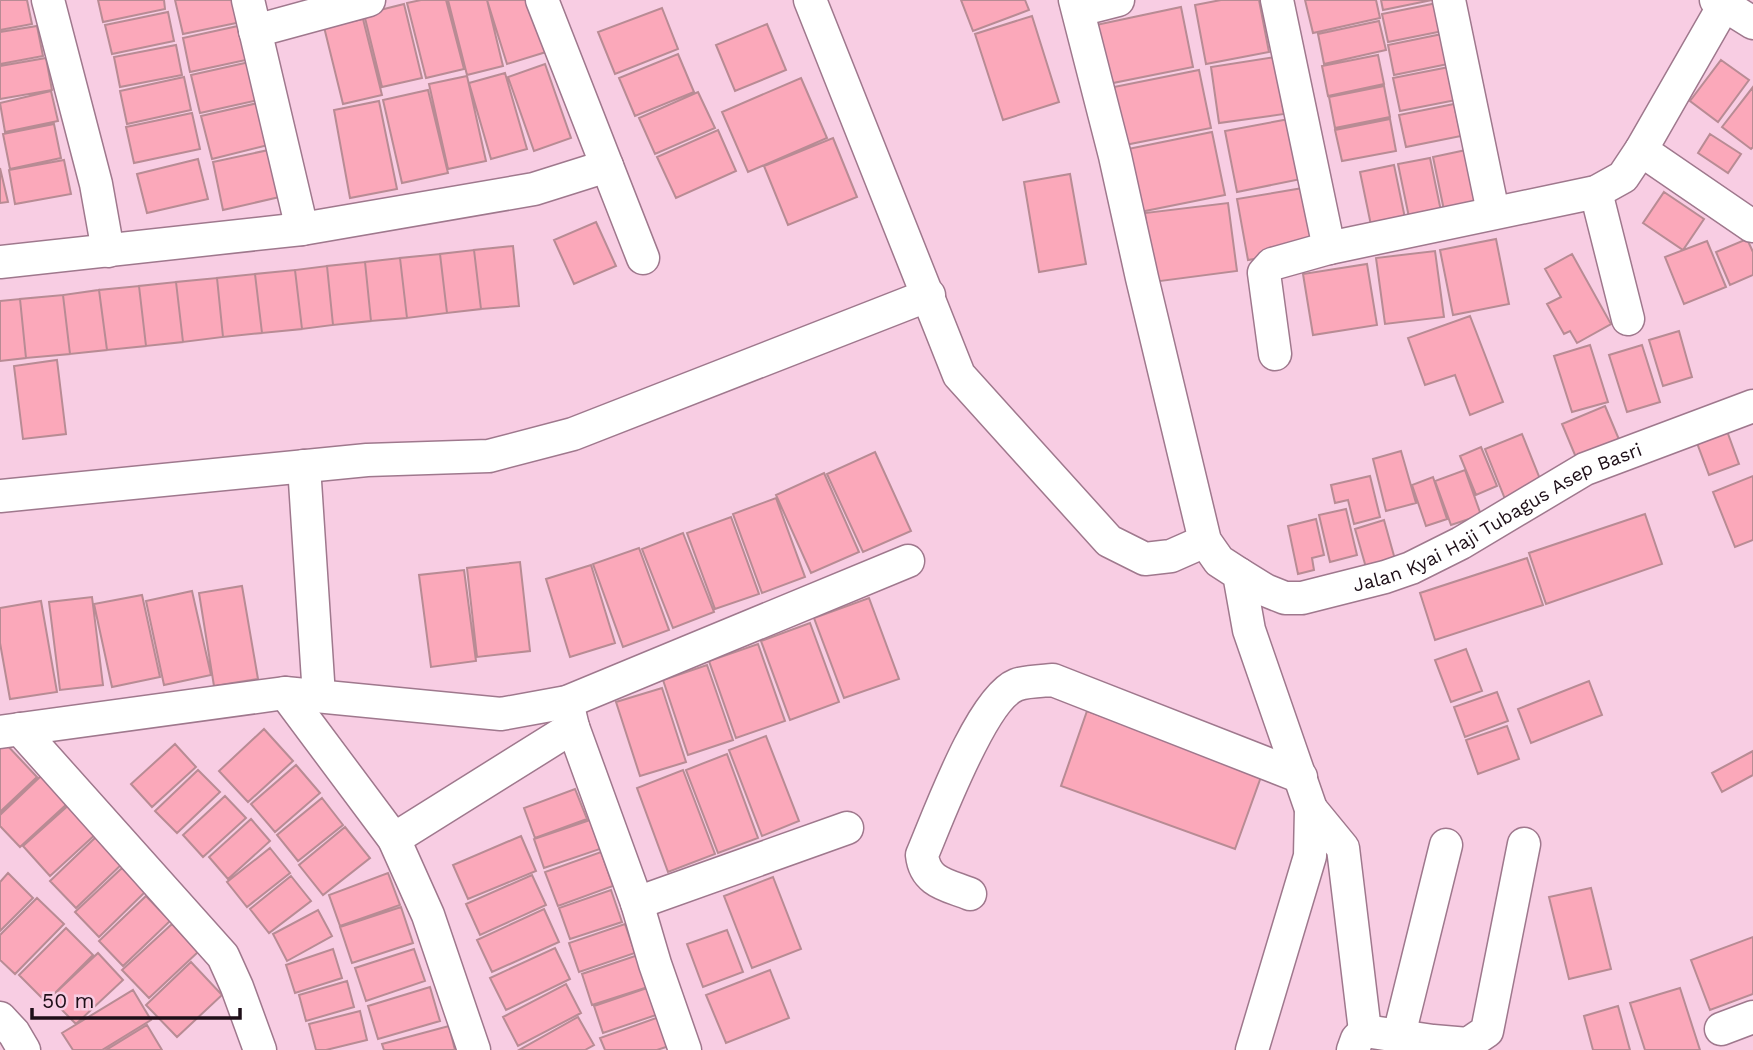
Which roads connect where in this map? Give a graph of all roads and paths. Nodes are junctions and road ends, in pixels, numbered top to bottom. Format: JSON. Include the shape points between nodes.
{"nodes":[{"id":1,"x":48,"y":0,"type":"edge"},
{"id":2,"x":248,"y":0,"type":"edge"},
{"id":3,"x":369,"y":0,"type":"edge"},
{"id":4,"x":542,"y":0,"type":"edge"},
{"id":5,"x":810,"y":0,"type":"edge"},
{"id":6,"x":1118,"y":0,"type":"edge"},
{"id":7,"x":1277,"y":0,"type":"edge"},
{"id":8,"x":1449,"y":0,"type":"edge"},
{"id":9,"x":1722,"y":1,"type":"edge"},
{"id":10,"x":1077,"y":5,"type":"edge"},
{"id":11,"x":1753,"y":23,"type":"edge"},
{"id":12,"x":255,"y":31,"type":"junction"},
{"id":13,"x":1641,"y":150,"type":"junction"},
{"id":14,"x":607,"y":166,"type":"junction"},
{"id":15,"x":1597,"y":192,"type":"junction"},
{"id":16,"x":1493,"y":212,"type":"junction"},
{"id":17,"x":1752,"y":226,"type":"edge"},
{"id":18,"x":302,"y":229,"type":"junction"},
{"id":19,"x":1329,"y":248,"type":"junction"},
{"id":20,"x":108,"y":251,"type":"junction"},
{"id":21,"x":643,"y":258,"type":"dead end"},
{"id":22,"x":0,"y":261,"type":"edge"},
{"id":23,"x":929,"y":295,"type":"junction"},
{"id":24,"x":1628,"y":319,"type":"dead end"},
{"id":25,"x":1275,"y":354,"type":"dead end"},
{"id":26,"x":1753,"y":406,"type":"edge"},
{"id":27,"x":304,"y":467,"type":"junction"},
{"id":28,"x":0,"y":496,"type":"edge"},
{"id":29,"x":1205,"y":541,"type":"junction"},
{"id":30,"x":908,"y":561,"type":"dead end"},
{"id":31,"x":1238,"y":574,"type":"junction"},
{"id":32,"x":285,"y":693,"type":"junction"},
{"id":33,"x":320,"y":696,"type":"junction"},
{"id":34,"x":570,"y":714,"type":"junction"},
{"id":35,"x":10,"y":731,"type":"edge"},
{"id":36,"x":1301,"y":777,"type":"junction"},
{"id":37,"x":1311,"y":809,"type":"junction"},
{"id":38,"x":847,"y":828,"type":"dead end"},
{"id":39,"x":394,"y":839,"type":"junction"},
{"id":40,"x":1524,"y":844,"type":"dead end"},
{"id":41,"x":1446,"y":845,"type":"dead end"},
{"id":42,"x":971,"y":894,"type":"dead end"},
{"id":43,"x":637,"y":903,"type":"junction"},
{"id":44,"x":1753,"y":1017,"type":"edge"},
{"id":45,"x":0,"y":1018,"type":"edge"},
{"id":46,"x":1721,"y":1028,"type":"dead end"},
{"id":47,"x":1399,"y":1035,"type":"junction"},
{"id":48,"x":1359,"y":1041,"type":"edge"},
{"id":49,"x":24,"y":1050,"type":"edge"},
{"id":50,"x":260,"y":1050,"type":"edge"},
{"id":51,"x":474,"y":1050,"type":"edge"},
{"id":52,"x":685,"y":1050,"type":"edge"},
{"id":53,"x":1252,"y":1050,"type":"edge"}],
"edges":[{"from":1,"to":20,"type":"street","via":[[96,184]]},
{"from":2,"to":12,"type":"street"},
{"from":3,"to":12,"type":"street"},
{"from":4,"to":14,"type":"street"},
{"from":5,"to":23,"type":"street"},
{"from":6,"to":10,"type":"street"},
{"from":7,"to":19,"type":"street"},
{"from":8,"to":16,"type":"street"},
{"from":9,"to":11,"type":"street"},
{"from":9,"to":13,"type":"street"},
{"from":10,"to":29,"type":"street"},
{"from":12,"to":18,"type":"street"},
{"from":13,"to":15,"type":"street","via":[[1623,177]]},
{"from":13,"to":17,"type":"street"},
{"from":14,"to":18,"type":"street","via":[[534,189]]},
{"from":14,"to":21,"type":"street"},
{"from":15,"to":16,"type":"street"},
{"from":15,"to":24,"type":"street"},
{"from":16,"to":19,"type":"street"},
{"from":18,"to":20,"type":"street"},
{"from":19,"to":25,"type":"street","via":[[1272,264],[1264,273]]},
{"from":20,"to":22,"type":"street"},
{"from":23,"to":27,"type":"street","via":[[573,434],[489,456]]},
{"from":23,"to":29,"type":"street","via":[[959,375],[1109,541],[1145,559],[1171,556]]},
{"from":26,"to":31,"type":"street","name":"Jalan Kyai Haji Tubagus Asep Basri","via":[[1585,469],[1461,543],[1385,577],[1285,598]]},
{"from":27,"to":28,"type":"street"},
{"from":27,"to":33,"type":"street"},
{"from":29,"to":31,"type":"street","name":"Jalan Kyai Haji Tubagus Asep Basri","via":[[1219,561]]},
{"from":30,"to":34,"type":"street"},
{"from":31,"to":36,"type":"street","via":[[1249,630]]},
{"from":32,"to":33,"type":"street"},
{"from":32,"to":35,"type":"street"},
{"from":32,"to":39,"type":"street"},
{"from":33,"to":34,"type":"street","via":[[500,714]]},
{"from":34,"to":39,"type":"street"},
{"from":34,"to":43,"type":"street"},
{"from":35,"to":50,"type":"street","via":[[223,956]]},
{"from":36,"to":37,"type":"street"},
{"from":36,"to":42,"type":"street","via":[[1054,680],[1015,685],[979,728],[922,855],[923,869],[934,880]]},
{"from":37,"to":48,"type":"street","via":[[1343,848]]},
{"from":37,"to":53,"type":"street","via":[[1310,856]]},
{"from":38,"to":43,"type":"street"},
{"from":39,"to":51,"type":"street","via":[[428,915]]},
{"from":40,"to":47,"type":"street","via":[[1487,1031],[1468,1044]]},
{"from":41,"to":47,"type":"street"},
{"from":43,"to":52,"type":"street"},
{"from":44,"to":46,"type":"street"},
{"from":45,"to":49,"type":"street"},
{"from":47,"to":48,"type":"street"}]}
